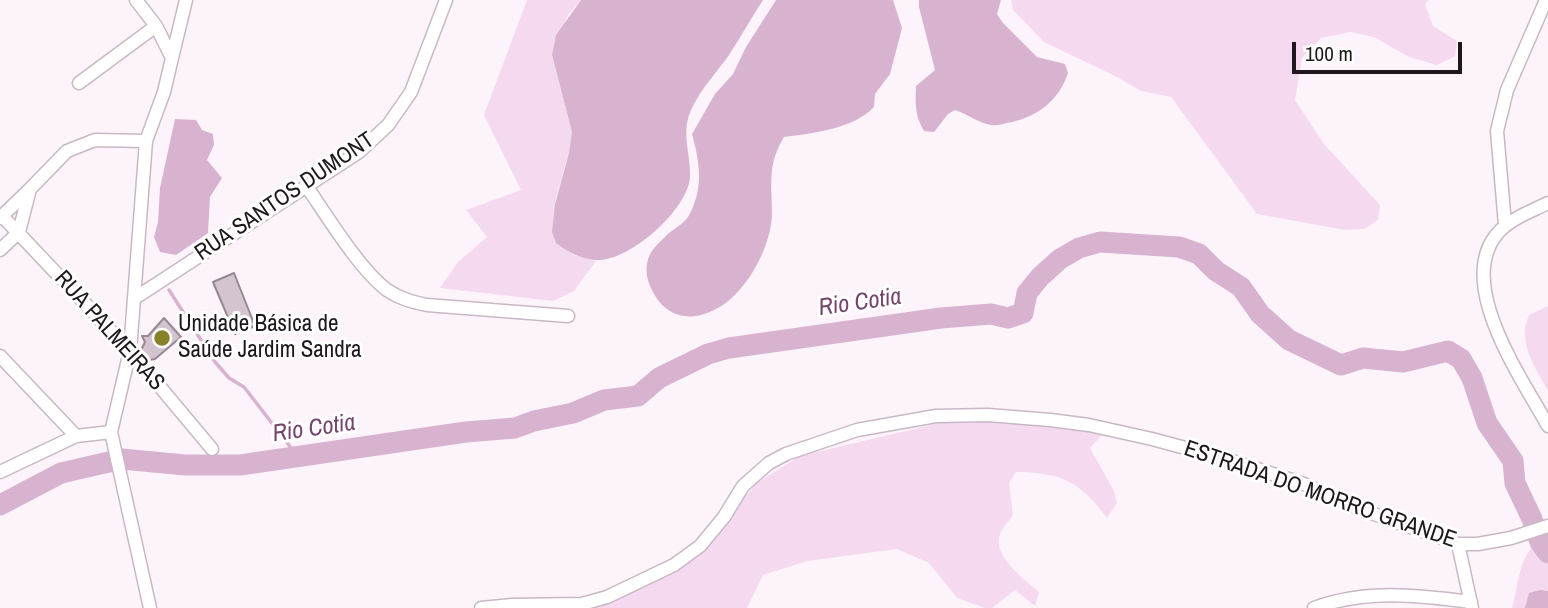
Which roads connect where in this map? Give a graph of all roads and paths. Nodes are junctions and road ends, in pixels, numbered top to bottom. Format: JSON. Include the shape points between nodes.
{"nodes":[{"id":1,"x":136,"y":0,"type":"edge"},
{"id":2,"x":186,"y":0,"type":"edge"},
{"id":3,"x":446,"y":0,"type":"edge"},
{"id":4,"x":1546,"y":0,"type":"edge"},
{"id":5,"x":156,"y":26,"type":"junction"},
{"id":6,"x":172,"y":58,"type":"junction"},
{"id":7,"x":79,"y":83,"type":"dead end"},
{"id":8,"x":146,"y":141,"type":"junction"},
{"id":9,"x":307,"y":187,"type":"junction"},
{"id":10,"x":30,"y":189,"type":"junction"},
{"id":11,"x":1548,"y":203,"type":"edge"},
{"id":12,"x":1,"y":217,"type":"edge"},
{"id":13,"x":1506,"y":225,"type":"junction"},
{"id":14,"x":19,"y":232,"type":"junction"},
{"id":15,"x":0,"y":250,"type":"edge"},
{"id":16,"x":135,"y":298,"type":"junction"},
{"id":17,"x":568,"y":316,"type":"dead end"},
{"id":18,"x":130,"y":351,"type":"junction"},
{"id":19,"x":0,"y":356,"type":"edge"},
{"id":20,"x":1548,"y":426,"type":"edge"},
{"id":21,"x":111,"y":432,"type":"junction"},
{"id":22,"x":76,"y":436,"type":"junction"},
{"id":23,"x":212,"y":449,"type":"dead end"},
{"id":24,"x":0,"y":472,"type":"edge"},
{"id":25,"x":1544,"y":528,"type":"edge"},
{"id":26,"x":1458,"y":544,"type":"junction"},
{"id":27,"x":1471,"y":605,"type":"edge"},
{"id":28,"x":150,"y":608,"type":"edge"},
{"id":29,"x":481,"y":608,"type":"edge"},
{"id":30,"x":1314,"y":608,"type":"edge"}],
"edges":[{"from":1,"to":5,"type":"street"},
{"from":2,"to":6,"type":"street"},
{"from":3,"to":9,"type":"street","name":"RUA SANTOS DUMONT","via":[[411,92],[388,125],[359,152]]},
{"from":4,"to":13,"type":"street","via":[[1507,90],[1497,131]]},
{"from":5,"to":6,"type":"street"},
{"from":5,"to":7,"type":"street"},
{"from":6,"to":8,"type":"street"},
{"from":8,"to":10,"type":"street","via":[[80,144],[48,168]]},
{"from":8,"to":16,"type":"street"},
{"from":9,"to":16,"type":"street","name":"RUA SANTOS DUMONT"},
{"from":9,"to":17,"type":"street","via":[[372,276],[407,301]]},
{"from":10,"to":12,"type":"street"},
{"from":10,"to":14,"type":"street"},
{"from":11,"to":13,"type":"street"},
{"from":12,"to":14,"type":"street","name":"RUA PALMEIRAS"},
{"from":13,"to":20,"type":"street","via":[[1487,252],[1485,293],[1493,322]]},
{"from":14,"to":15,"type":"street"},
{"from":14,"to":18,"type":"street","name":"RUA PALMEIRAS"},
{"from":16,"to":18,"type":"street"},
{"from":18,"to":21,"type":"street"},
{"from":18,"to":23,"type":"street","name":"RUA PALMEIRAS"},
{"from":19,"to":22,"type":"street"},
{"from":21,"to":22,"type":"street"},
{"from":21,"to":28,"type":"street"},
{"from":22,"to":24,"type":"street"},
{"from":25,"to":26,"type":"street","name":"ESTRADA DO MORRO GRANDE","via":[[1511,538]]},
{"from":26,"to":27,"type":"street"},
{"from":26,"to":29,"type":"street","name":"ESTRADA DO MORRO GRANDE","via":[[1304,484],[1152,439],[1050,420],[936,416],[858,430],[769,463],[743,486],[700,546],[674,565],[607,597],[582,604]]},
{"from":27,"to":30,"type":"street","via":[[1385,594]]}]}
